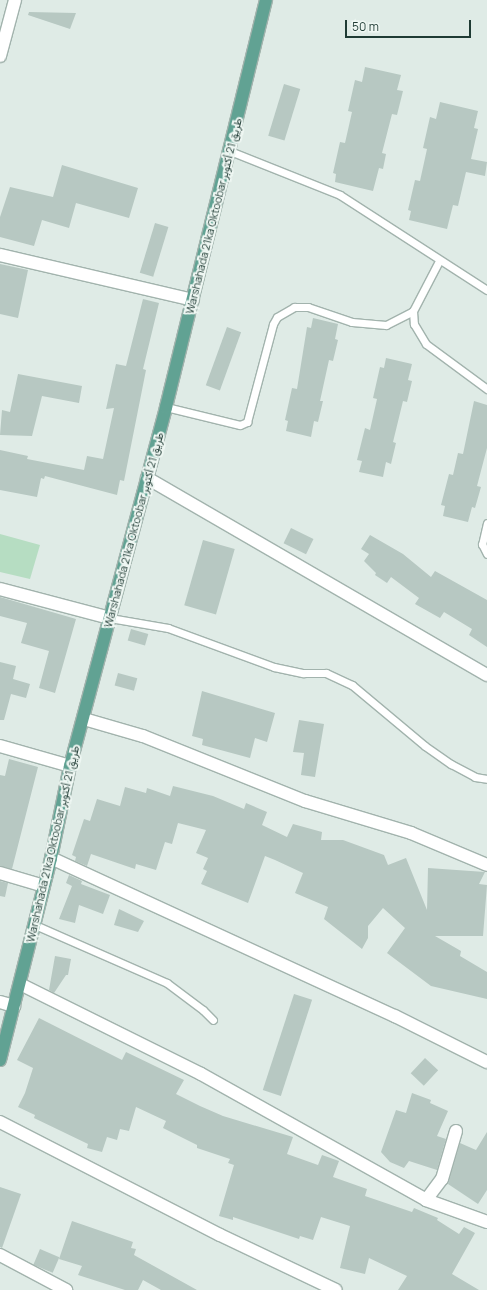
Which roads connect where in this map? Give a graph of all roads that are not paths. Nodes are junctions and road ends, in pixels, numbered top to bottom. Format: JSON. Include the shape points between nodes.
{"nodes":[{"id":1,"x":15,"y":0,"type":"edge"},
{"id":2,"x":266,"y":0,"type":"edge"},
{"id":3,"x":0,"y":56,"type":"edge"},
{"id":4,"x":230,"y":151,"type":"junction"},
{"id":5,"x":0,"y":255,"type":"edge"},
{"id":6,"x":439,"y":261,"type":"junction"},
{"id":7,"x":487,"y":290,"type":"edge"},
{"id":8,"x":193,"y":300,"type":"junction"},
{"id":9,"x":413,"y":311,"type":"junction"},
{"id":10,"x":487,"y":389,"type":"edge"},
{"id":11,"x":166,"y":407,"type":"junction"},
{"id":12,"x":147,"y":478,"type":"junction"},
{"id":13,"x":487,"y":523,"type":"edge"},
{"id":14,"x":487,"y":554,"type":"edge"},
{"id":15,"x":0,"y":589,"type":"edge"},
{"id":16,"x":110,"y":618,"type":"junction"},
{"id":17,"x":487,"y":675,"type":"edge"},
{"id":18,"x":84,"y":719,"type":"junction"},
{"id":19,"x":0,"y":746,"type":"edge"},
{"id":20,"x":70,"y":766,"type":"junction"},
{"id":21,"x":487,"y":779,"type":"edge"},
{"id":22,"x":51,"y":858,"type":"junction"},
{"id":23,"x":487,"y":865,"type":"edge"},
{"id":24,"x":0,"y":872,"type":"edge"},
{"id":25,"x":44,"y":886,"type":"junction"},
{"id":26,"x":35,"y":925,"type":"junction"},
{"id":27,"x":20,"y":984,"type":"junction"},
{"id":28,"x":0,"y":1002,"type":"edge"},
{"id":29,"x":14,"y":1006,"type":"junction"},
{"id":30,"x":213,"y":1020,"type":"dead end"},
{"id":31,"x":0,"y":1060,"type":"edge"},
{"id":32,"x":487,"y":1062,"type":"edge"},
{"id":33,"x":0,"y":1122,"type":"edge"},
{"id":34,"x":456,"y":1131,"type":"dead end"},
{"id":35,"x":426,"y":1200,"type":"junction"},
{"id":36,"x":487,"y":1222,"type":"edge"},
{"id":37,"x":0,"y":1255,"type":"edge"},
{"id":38,"x":66,"y":1290,"type":"edge"},
{"id":39,"x":336,"y":1290,"type":"edge"}],
"edges":[{"from":1,"to":3,"type":"street"},
{"from":2,"to":4,"type":"main road","name":"Warshahada 21ka Oktoobar طريق 21 أكتوبر"},
{"from":4,"to":6,"type":"lane","via":[[340,195]]},
{"from":4,"to":8,"type":"main road","name":"Warshahada 21ka Oktoobar طريق 21 أكتوبر"},
{"from":5,"to":8,"type":"street"},
{"from":6,"to":7,"type":"lane"},
{"from":6,"to":9,"type":"lane"},
{"from":8,"to":11,"type":"main road","name":"Warshahada 21ka Oktoobar طريق 21 أكتوبر"},
{"from":9,"to":10,"type":"lane","via":[[414,324],[426,344]]},
{"from":9,"to":11,"type":"lane","via":[[386,325],[352,322],[308,307],[294,307],[277,317],[273,324],[247,422],[240,425]]},
{"from":11,"to":12,"type":"main road","name":"Warshahada 21ka Oktoobar طريق 21 أكتوبر"},
{"from":12,"to":16,"type":"main road","name":"Warshahada 21ka Oktoobar طريق 21 أكتوبر"},
{"from":12,"to":17,"type":"street"},
{"from":13,"to":14,"type":"lane","via":[[482,544]]},
{"from":15,"to":16,"type":"street"},
{"from":16,"to":18,"type":"main road","name":"Warshahada 21ka Oktoobar طريق 21 أكتوبر"},
{"from":16,"to":21,"type":"lane","via":[[168,628],[274,667],[326,673],[352,685],[451,764],[475,777]]},
{"from":18,"to":20,"type":"main road","name":"Warshahada 21ka Oktoobar طريق 21 أكتوبر"},
{"from":18,"to":23,"type":"street","via":[[143,736],[305,801],[411,834]]},
{"from":19,"to":20,"type":"street"},
{"from":20,"to":22,"type":"main road","name":"Warshahada 21ka Oktoobar طريق 21 أكتوبر"},
{"from":22,"to":25,"type":"main road","name":"Warshahada 21ka Oktoobar طريق 21 أكتوبر"},
{"from":22,"to":32,"type":"street","via":[[415,1025]]},
{"from":24,"to":25,"type":"street"},
{"from":25,"to":26,"type":"main road","name":"Warshahada 21ka Oktoobar طريق 21 أكتوبر"},
{"from":26,"to":27,"type":"main road","name":"Warshahada 21ka Oktoobar طريق 21 أكتوبر"},
{"from":26,"to":30,"type":"lane","via":[[167,983]]},
{"from":27,"to":29,"type":"main road","name":"Warshahada 21ka Oktoobar طريق 21 أكتوبر"},
{"from":27,"to":35,"type":"street","via":[[201,1074]]},
{"from":28,"to":29,"type":"street"},
{"from":29,"to":31,"type":"main road","name":"Warshahada 21ka Oktoobar طريق 21 أكتوبر"},
{"from":33,"to":39,"type":"street","via":[[220,1235]]},
{"from":34,"to":35,"type":"street","via":[[442,1179]]},
{"from":35,"to":36,"type":"street"},
{"from":37,"to":38,"type":"street"}]}
